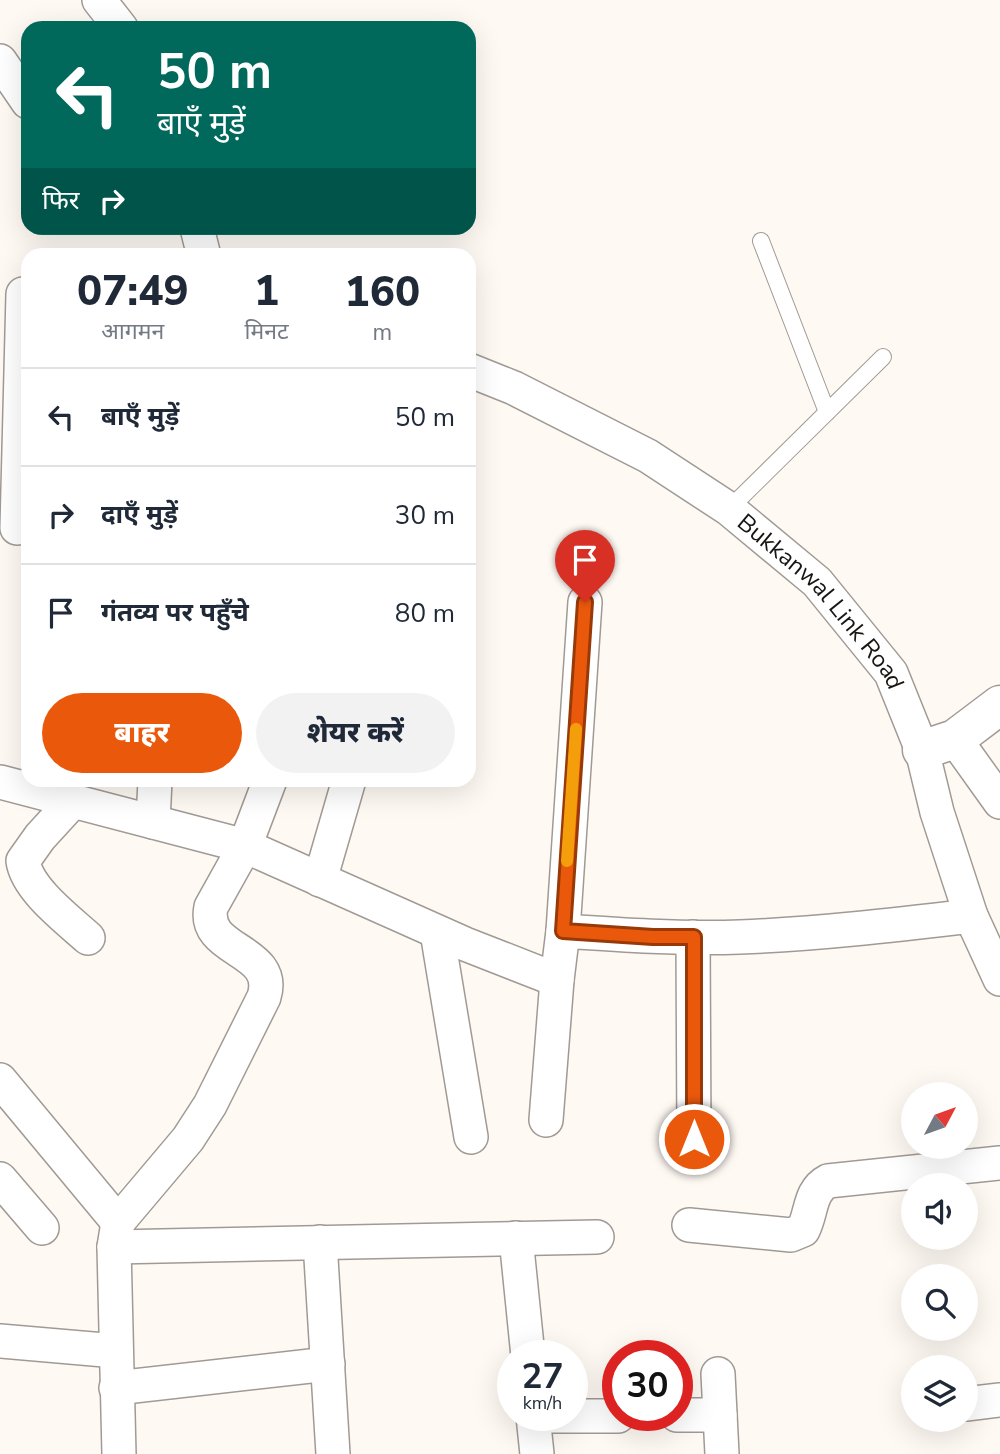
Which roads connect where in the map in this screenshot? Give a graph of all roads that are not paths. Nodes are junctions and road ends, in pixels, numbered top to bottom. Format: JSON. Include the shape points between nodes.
{"nodes":[{"id":1,"x":99,"y":0,"type":"edge"},
{"id":2,"x":116,"y":21,"type":"edge"},
{"id":3,"x":0,"y":61,"type":"edge"},
{"id":4,"x":21,"y":92,"type":"edge"},
{"id":5,"x":761,"y":241,"type":"dead end"},
{"id":6,"x":17,"y":294,"type":"edge"},
{"id":7,"x":883,"y":357,"type":"dead end"},
{"id":8,"x":476,"y":373,"type":"edge"},
{"id":9,"x":827,"y":412,"type":"junction"},
{"id":10,"x":729,"y":509,"type":"junction"},
{"id":11,"x":17,"y":528,"type":"dead end"},
{"id":12,"x":585,"y":602,"type":"dead end"},
{"id":13,"x":1000,"y":705,"type":"edge"},
{"id":14,"x":939,"y":744,"type":"junction"},
{"id":15,"x":0,"y":782,"type":"edge"},
{"id":16,"x":155,"y":787,"type":"edge"},
{"id":17,"x":267,"y":787,"type":"edge"},
{"id":18,"x":347,"y":787,"type":"edge"},
{"id":19,"x":73,"y":801,"type":"junction"},
{"id":20,"x":1000,"y":802,"type":"edge"},
{"id":21,"x":153,"y":822,"type":"junction"},
{"id":22,"x":245,"y":846,"type":"junction"},
{"id":23,"x":320,"y":880,"type":"junction"},
{"id":24,"x":971,"y":916,"type":"junction"},
{"id":25,"x":563,"y":931,"type":"junction"},
{"id":26,"x":437,"y":932,"type":"junction"},
{"id":27,"x":694,"y":937,"type":"junction"},
{"id":28,"x":88,"y":938,"type":"dead end"},
{"id":29,"x":1000,"y":979,"type":"edge"},
{"id":30,"x":556,"y":980,"type":"junction"},
{"id":31,"x":0,"y":1080,"type":"edge"},
{"id":32,"x":546,"y":1120,"type":"dead end"},
{"id":33,"x":471,"y":1137,"type":"dead end"},
{"id":34,"x":694,"y":1139,"type":"dead end"},
{"id":35,"x":1000,"y":1163,"type":"edge"},
{"id":36,"x":0,"y":1179,"type":"edge"},
{"id":37,"x":690,"y":1225,"type":"dead end"},
{"id":38,"x":42,"y":1228,"type":"dead end"},
{"id":39,"x":116,"y":1235,"type":"junction"},
{"id":40,"x":597,"y":1237,"type":"dead end"},
{"id":41,"x":516,"y":1238,"type":"junction"},
{"id":42,"x":320,"y":1242,"type":"junction"},
{"id":43,"x":526,"y":1340,"type":"edge"},
{"id":44,"x":0,"y":1341,"type":"edge"},
{"id":45,"x":116,"y":1351,"type":"junction"},
{"id":46,"x":328,"y":1364,"type":"junction"},
{"id":47,"x":718,"y":1374,"type":"dead end"},
{"id":48,"x":116,"y":1388,"type":"junction"},
{"id":49,"x":1000,"y":1400,"type":"edge"},
{"id":50,"x":978,"y":1403,"type":"edge"},
{"id":51,"x":693,"y":1415,"type":"edge"},
{"id":52,"x":720,"y":1415,"type":"junction"},
{"id":53,"x":535,"y":1431,"type":"edge"},
{"id":54,"x":119,"y":1454,"type":"edge"},
{"id":55,"x":334,"y":1454,"type":"edge"},
{"id":56,"x":537,"y":1454,"type":"edge"},
{"id":57,"x":722,"y":1454,"type":"edge"}],
"edges":[{"from":1,"to":2,"type":"street"},
{"from":3,"to":4,"type":"street"},
{"from":5,"to":9,"type":"lane"},
{"from":6,"to":11,"type":"street"},
{"from":7,"to":9,"type":"lane"},
{"from":8,"to":10,"type":"street","name":"Bukkanwal Link Road","via":[[648,456]]},
{"from":9,"to":10,"type":"lane"},
{"from":10,"to":14,"type":"street","name":"Bukkanwal Link Road","via":[[817,582],[891,673]]},
{"from":12,"to":25,"type":"street"},
{"from":13,"to":14,"type":"street"},
{"from":14,"to":20,"type":"street"},
{"from":14,"to":24,"type":"street","name":"Bukkanwal Link Road","via":[[937,812]]},
{"from":15,"to":19,"type":"street"},
{"from":16,"to":21,"type":"street"},
{"from":17,"to":22,"type":"street"},
{"from":18,"to":23,"type":"street"},
{"from":19,"to":21,"type":"street"},
{"from":19,"to":28,"type":"street","via":[[23,861],[24,872]]},
{"from":21,"to":22,"type":"street"},
{"from":22,"to":23,"type":"street"},
{"from":22,"to":39,"type":"street","via":[[211,907],[210,924],[260,968],[266,978],[264,997],[210,1105]]},
{"from":23,"to":26,"type":"street"},
{"from":24,"to":27,"type":"street","via":[[860,928]]},
{"from":24,"to":29,"type":"street","name":"Bukkanwal Link Road"},
{"from":25,"to":27,"type":"street"},
{"from":25,"to":30,"type":"street"},
{"from":26,"to":30,"type":"street"},
{"from":26,"to":33,"type":"street"},
{"from":27,"to":34,"type":"street"},
{"from":30,"to":32,"type":"street"},
{"from":31,"to":39,"type":"street"},
{"from":35,"to":37,"type":"street","via":[[828,1181],[814,1193],[803,1230],[791,1235]]},
{"from":36,"to":38,"type":"street"},
{"from":39,"to":42,"type":"street"},
{"from":39,"to":45,"type":"street"},
{"from":40,"to":41,"type":"street"},
{"from":41,"to":42,"type":"street"},
{"from":41,"to":43,"type":"street"},
{"from":42,"to":46,"type":"street"},
{"from":44,"to":45,"type":"street"},
{"from":45,"to":48,"type":"street"},
{"from":46,"to":48,"type":"street"},
{"from":46,"to":55,"type":"street"},
{"from":47,"to":52,"type":"street"},
{"from":48,"to":54,"type":"street"},
{"from":49,"to":50,"type":"street"},
{"from":51,"to":52,"type":"street"},
{"from":52,"to":57,"type":"street"},
{"from":53,"to":56,"type":"street"}]}
